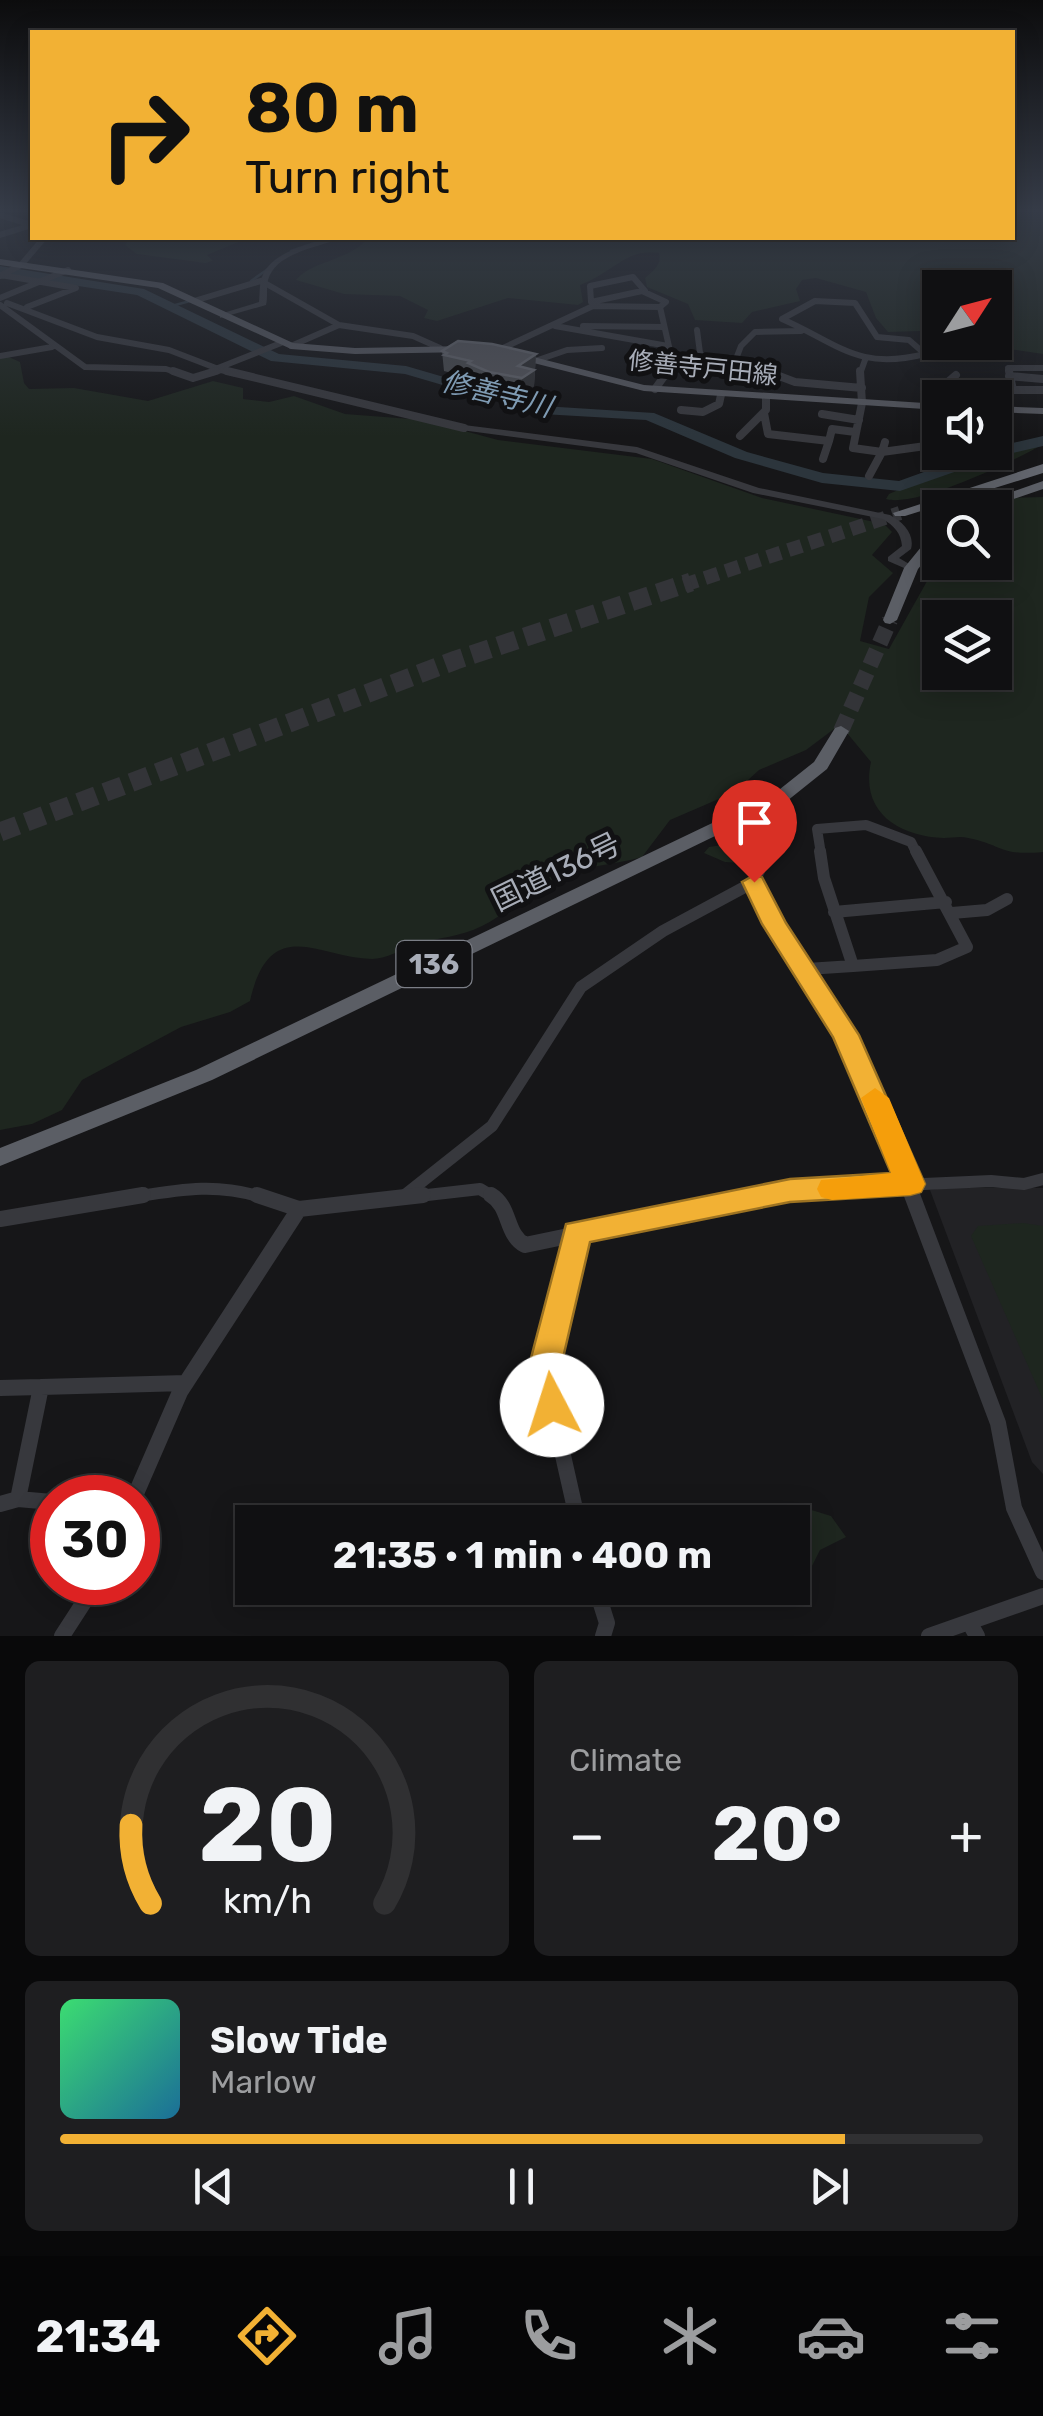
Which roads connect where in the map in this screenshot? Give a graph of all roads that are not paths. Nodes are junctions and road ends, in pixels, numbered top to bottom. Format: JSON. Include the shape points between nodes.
{"nodes":[{"id":1,"x":41,"y":284,"type":"edge"},
{"id":2,"x":65,"y":284,"type":"edge"},
{"id":3,"x":153,"y":284,"type":"edge"},
{"id":4,"x":252,"y":284,"type":"edge"},
{"id":5,"x":264,"y":284,"type":"edge"},
{"id":6,"x":270,"y":284,"type":"edge"},
{"id":7,"x":595,"y":284,"type":"edge"},
{"id":8,"x":640,"y":284,"type":"edge"},
{"id":9,"x":646,"y":291,"type":"junction"},
{"id":10,"x":194,"y":301,"type":"junction"},
{"id":11,"x":0,"y":302,"type":"edge"},
{"id":12,"x":592,"y":304,"type":"junction"},
{"id":13,"x":660,"y":306,"type":"junction"},
{"id":14,"x":27,"y":307,"type":"junction"},
{"id":15,"x":14,"y":312,"type":"junction"},
{"id":16,"x":223,"y":316,"type":"junction"},
{"id":17,"x":339,"y":325,"type":"junction"},
{"id":18,"x":556,"y":326,"type":"junction"},
{"id":19,"x":664,"y":327,"type":"junction"},
{"id":20,"x":697,"y":330,"type":"dead end"},
{"id":21,"x":803,"y":330,"type":"junction"},
{"id":22,"x":281,"y":345,"type":"junction"},
{"id":23,"x":52,"y":346,"type":"junction"},
{"id":24,"x":668,"y":346,"type":"junction"},
{"id":25,"x":440,"y":348,"type":"junction"},
{"id":26,"x":602,"y":348,"type":"dead end"},
{"id":27,"x":0,"y":356,"type":"edge"},
{"id":28,"x":518,"y":356,"type":"junction"},
{"id":29,"x":538,"y":360,"type":"junction"},
{"id":30,"x":866,"y":360,"type":"junction"},
{"id":31,"x":672,"y":361,"type":"junction"},
{"id":32,"x":706,"y":361,"type":"junction"},
{"id":33,"x":734,"y":364,"type":"junction"},
{"id":34,"x":1043,"y":368,"type":"edge"},
{"id":35,"x":220,"y":369,"type":"junction"},
{"id":36,"x":956,"y":375,"type":"dead end"},
{"id":37,"x":1009,"y":376,"type":"junction"},
{"id":38,"x":1043,"y":379,"type":"edge"},
{"id":39,"x":950,"y":380,"type":"edge"},
{"id":40,"x":862,"y":388,"type":"junction"},
{"id":41,"x":655,"y":389,"type":"junction"},
{"id":42,"x":1013,"y":390,"type":"joint"},
{"id":43,"x":1043,"y":390,"type":"edge"},
{"id":44,"x":729,"y":394,"type":"junction"},
{"id":45,"x":759,"y":396,"type":"junction"},
{"id":46,"x":862,"y":403,"type":"junction"},
{"id":47,"x":922,"y":405,"type":"edge"},
{"id":48,"x":681,"y":410,"type":"dead end"},
{"id":49,"x":1012,"y":410,"type":"edge"},
{"id":50,"x":1043,"y":411,"type":"edge"},
{"id":51,"x":822,"y":414,"type":"dead end"},
{"id":52,"x":768,"y":419,"type":"junction"},
{"id":53,"x":859,"y":420,"type":"junction"},
{"id":54,"x":464,"y":428,"type":"joint"},
{"id":55,"x":855,"y":432,"type":"junction"},
{"id":56,"x":740,"y":436,"type":"dead end"},
{"id":57,"x":829,"y":441,"type":"junction"},
{"id":58,"x":922,"y":446,"type":"edge"},
{"id":59,"x":883,"y":447,"type":"junction"},
{"id":60,"x":823,"y":459,"type":"dead end"},
{"id":61,"x":1043,"y":467,"type":"edge"},
{"id":62,"x":869,"y":476,"type":"dead end"},
{"id":63,"x":1039,"y":488,"type":"edge"},
{"id":64,"x":1012,"y":496,"type":"edge"},
{"id":65,"x":900,"y":513,"type":"tunnel mouth"},
{"id":66,"x":922,"y":555,"type":"edge"},
{"id":67,"x":911,"y":568,"type":"junction"},
{"id":68,"x":890,"y":620,"type":"tunnel mouth"},
{"id":69,"x":840,"y":731,"type":"tunnel mouth"},
{"id":70,"x":781,"y":797,"type":"junction"},
{"id":71,"x":754,"y":882,"type":"junction"},
{"id":72,"x":1007,"y":899,"type":"dead end"},
{"id":73,"x":949,"y":907,"type":"junction"},
{"id":74,"x":834,"y":912,"type":"junction"},
{"id":75,"x":853,"y":966,"type":"junction"},
{"id":76,"x":807,"y":969,"type":"junction"},
{"id":77,"x":0,"y":1157,"type":"edge"},
{"id":78,"x":1043,"y":1179,"type":"edge"},
{"id":79,"x":910,"y":1184,"type":"junction"},
{"id":80,"x":406,"y":1195,"type":"junction"},
{"id":81,"x":299,"y":1209,"type":"junction"},
{"id":82,"x":0,"y":1220,"type":"edge"},
{"id":83,"x":577,"y":1232,"type":"junction"},
{"id":84,"x":186,"y":1383,"type":"junction"},
{"id":85,"x":41,"y":1387,"type":"junction"},
{"id":86,"x":0,"y":1388,"type":"edge"},
{"id":87,"x":144,"y":1475,"type":"edge"},
{"id":88,"x":9,"y":1501,"type":"edge"},
{"id":89,"x":574,"y":1505,"type":"edge"},
{"id":90,"x":1043,"y":1572,"type":"edge"},
{"id":91,"x":1043,"y":1596,"type":"edge"},
{"id":92,"x":82,"y":1605,"type":"edge"},
{"id":93,"x":602,"y":1605,"type":"edge"},
{"id":94,"x":973,"y":1629,"type":"edge"},
{"id":95,"x":62,"y":1636,"type":"edge"},
{"id":96,"x":603,"y":1636,"type":"edge"},
{"id":97,"x":929,"y":1636,"type":"edge"}],
"edges":[{"from":1,"to":11,"type":"street"},
{"from":2,"to":14,"type":"street","via":[[76,288]]},
{"from":3,"to":10,"type":"main road","name":"修善寺戸田線"},
{"from":4,"to":10,"type":"street"},
{"from":5,"to":16,"type":"street","via":[[263,303]]},
{"from":6,"to":17,"type":"street"},
{"from":7,"to":12,"type":"street"},
{"from":8,"to":9,"type":"street"},
{"from":9,"to":12,"type":"street"},
{"from":9,"to":13,"type":"street","via":[[666,302]]},
{"from":10,"to":16,"type":"main road","name":"修善寺戸田線"},
{"from":11,"to":14,"type":"street"},
{"from":11,"to":15,"type":"street"},
{"from":12,"to":13,"type":"street"},
{"from":12,"to":18,"type":"street"},
{"from":13,"to":19,"type":"street"},
{"from":14,"to":15,"type":"street"},
{"from":14,"to":35,"type":"street","via":[[97,337],[169,350]]},
{"from":15,"to":23,"type":"street"},
{"from":16,"to":22,"type":"main road","name":"修善寺戸田線"},
{"from":17,"to":22,"type":"street"},
{"from":17,"to":25,"type":"street","via":[[413,336]]},
{"from":18,"to":19,"type":"street"},
{"from":18,"to":24,"type":"street"},
{"from":18,"to":28,"type":"street","via":[[503,348]]},
{"from":19,"to":24,"type":"street"},
{"from":20,"to":32,"type":"street"},
{"from":21,"to":30,"type":"street"},
{"from":21,"to":30,"type":"street","via":[[782,316],[815,301],[850,301],[878,337],[909,340],[925,354]]},
{"from":21,"to":33,"type":"street","via":[[755,332]]},
{"from":22,"to":25,"type":"main road","name":"修善寺戸田線"},
{"from":22,"to":35,"type":"street"},
{"from":23,"to":27,"type":"street"},
{"from":23,"to":35,"type":"street","via":[[88,368],[166,369],[193,378]]},
{"from":24,"to":31,"type":"street"},
{"from":25,"to":28,"type":"main road","name":"修善寺戸田線"},
{"from":26,"to":29,"type":"street"},
{"from":28,"to":29,"type":"main road","name":"修善寺戸田線"},
{"from":29,"to":41,"type":"main road","name":"修善寺戸田線"},
{"from":30,"to":40,"type":"street"},
{"from":31,"to":32,"type":"street"},
{"from":31,"to":41,"type":"street","via":[[668,380]]},
{"from":32,"to":33,"type":"street"},
{"from":33,"to":40,"type":"street","via":[[795,382]]},
{"from":34,"to":37,"type":"street","via":[[1015,365],[1006,370]]},
{"from":35,"to":54,"type":"street"},
{"from":36,"to":39,"type":"street"},
{"from":37,"to":38,"type":"street"},
{"from":37,"to":42,"type":"street"},
{"from":40,"to":46,"type":"street"},
{"from":41,"to":44,"type":"main road","name":"修善寺戸田線"},
{"from":42,"to":43,"type":"street"},
{"from":44,"to":45,"type":"main road","name":"修善寺戸田線"},
{"from":44,"to":48,"type":"street","via":[[706,411]]},
{"from":45,"to":46,"type":"main road","name":"修善寺戸田線"},
{"from":45,"to":52,"type":"street"},
{"from":46,"to":47,"type":"main road","name":"修善寺戸田線"},
{"from":46,"to":53,"type":"street"},
{"from":49,"to":50,"type":"main road"},
{"from":51,"to":53,"type":"street"},
{"from":52,"to":56,"type":"street"},
{"from":52,"to":57,"type":"street","via":[[768,434]]},
{"from":53,"to":55,"type":"street"},
{"from":54,"to":67,"type":"street","via":[[638,450],[757,491],[886,517],[908,540],[892,559]]},
{"from":55,"to":57,"type":"street","via":[[830,429]]},
{"from":55,"to":59,"type":"street","via":[[853,448]]},
{"from":57,"to":60,"type":"street"},
{"from":58,"to":59,"type":"street"},
{"from":59,"to":62,"type":"street"},
{"from":61,"to":65,"type":"highway"},
{"from":63,"to":64,"type":"highway"},
{"from":66,"to":67,"type":"highway"},
{"from":67,"to":68,"type":"highway"},
{"from":69,"to":70,"type":"highway","name":"国道136号","number":"136","via":[[821,765]]},
{"from":70,"to":71,"type":"street","via":[[779,828]]},
{"from":70,"to":77,"type":"highway","name":"国道136号","number":"136","via":[[204,1075]]},
{"from":71,"to":76,"type":"street"},
{"from":71,"to":80,"type":"street","via":[[663,931],[581,987],[492,1126]]},
{"from":72,"to":73,"type":"street","via":[[987,910]]},
{"from":73,"to":74,"type":"street"},
{"from":73,"to":74,"type":"street","via":[[911,842],[866,825],[820,827],[816,835]]},
{"from":73,"to":75,"type":"street","via":[[968,943],[948,957]]},
{"from":74,"to":75,"type":"street"},
{"from":75,"to":76,"type":"street"},
{"from":76,"to":79,"type":"street","via":[[846,1035]]},
{"from":78,"to":79,"type":"street"},
{"from":79,"to":83,"type":"street","via":[[790,1190]]},
{"from":79,"to":90,"type":"street","via":[[998,1422],[1014,1508]]},
{"from":80,"to":81,"type":"street"},
{"from":80,"to":83,"type":"street","via":[[494,1194],[519,1244]]},
{"from":81,"to":82,"type":"street","via":[[205,1185]]},
{"from":81,"to":84,"type":"street"},
{"from":83,"to":89,"type":"street","via":[[553,1320],[546,1380]]},
{"from":84,"to":85,"type":"street"},
{"from":84,"to":87,"type":"street"},
{"from":85,"to":86,"type":"street"},
{"from":85,"to":88,"type":"street"},
{"from":91,"to":94,"type":"street"},
{"from":92,"to":95,"type":"street"},
{"from":93,"to":96,"type":"street","via":[[608,1623]]},
{"from":94,"to":97,"type":"street"}]}
